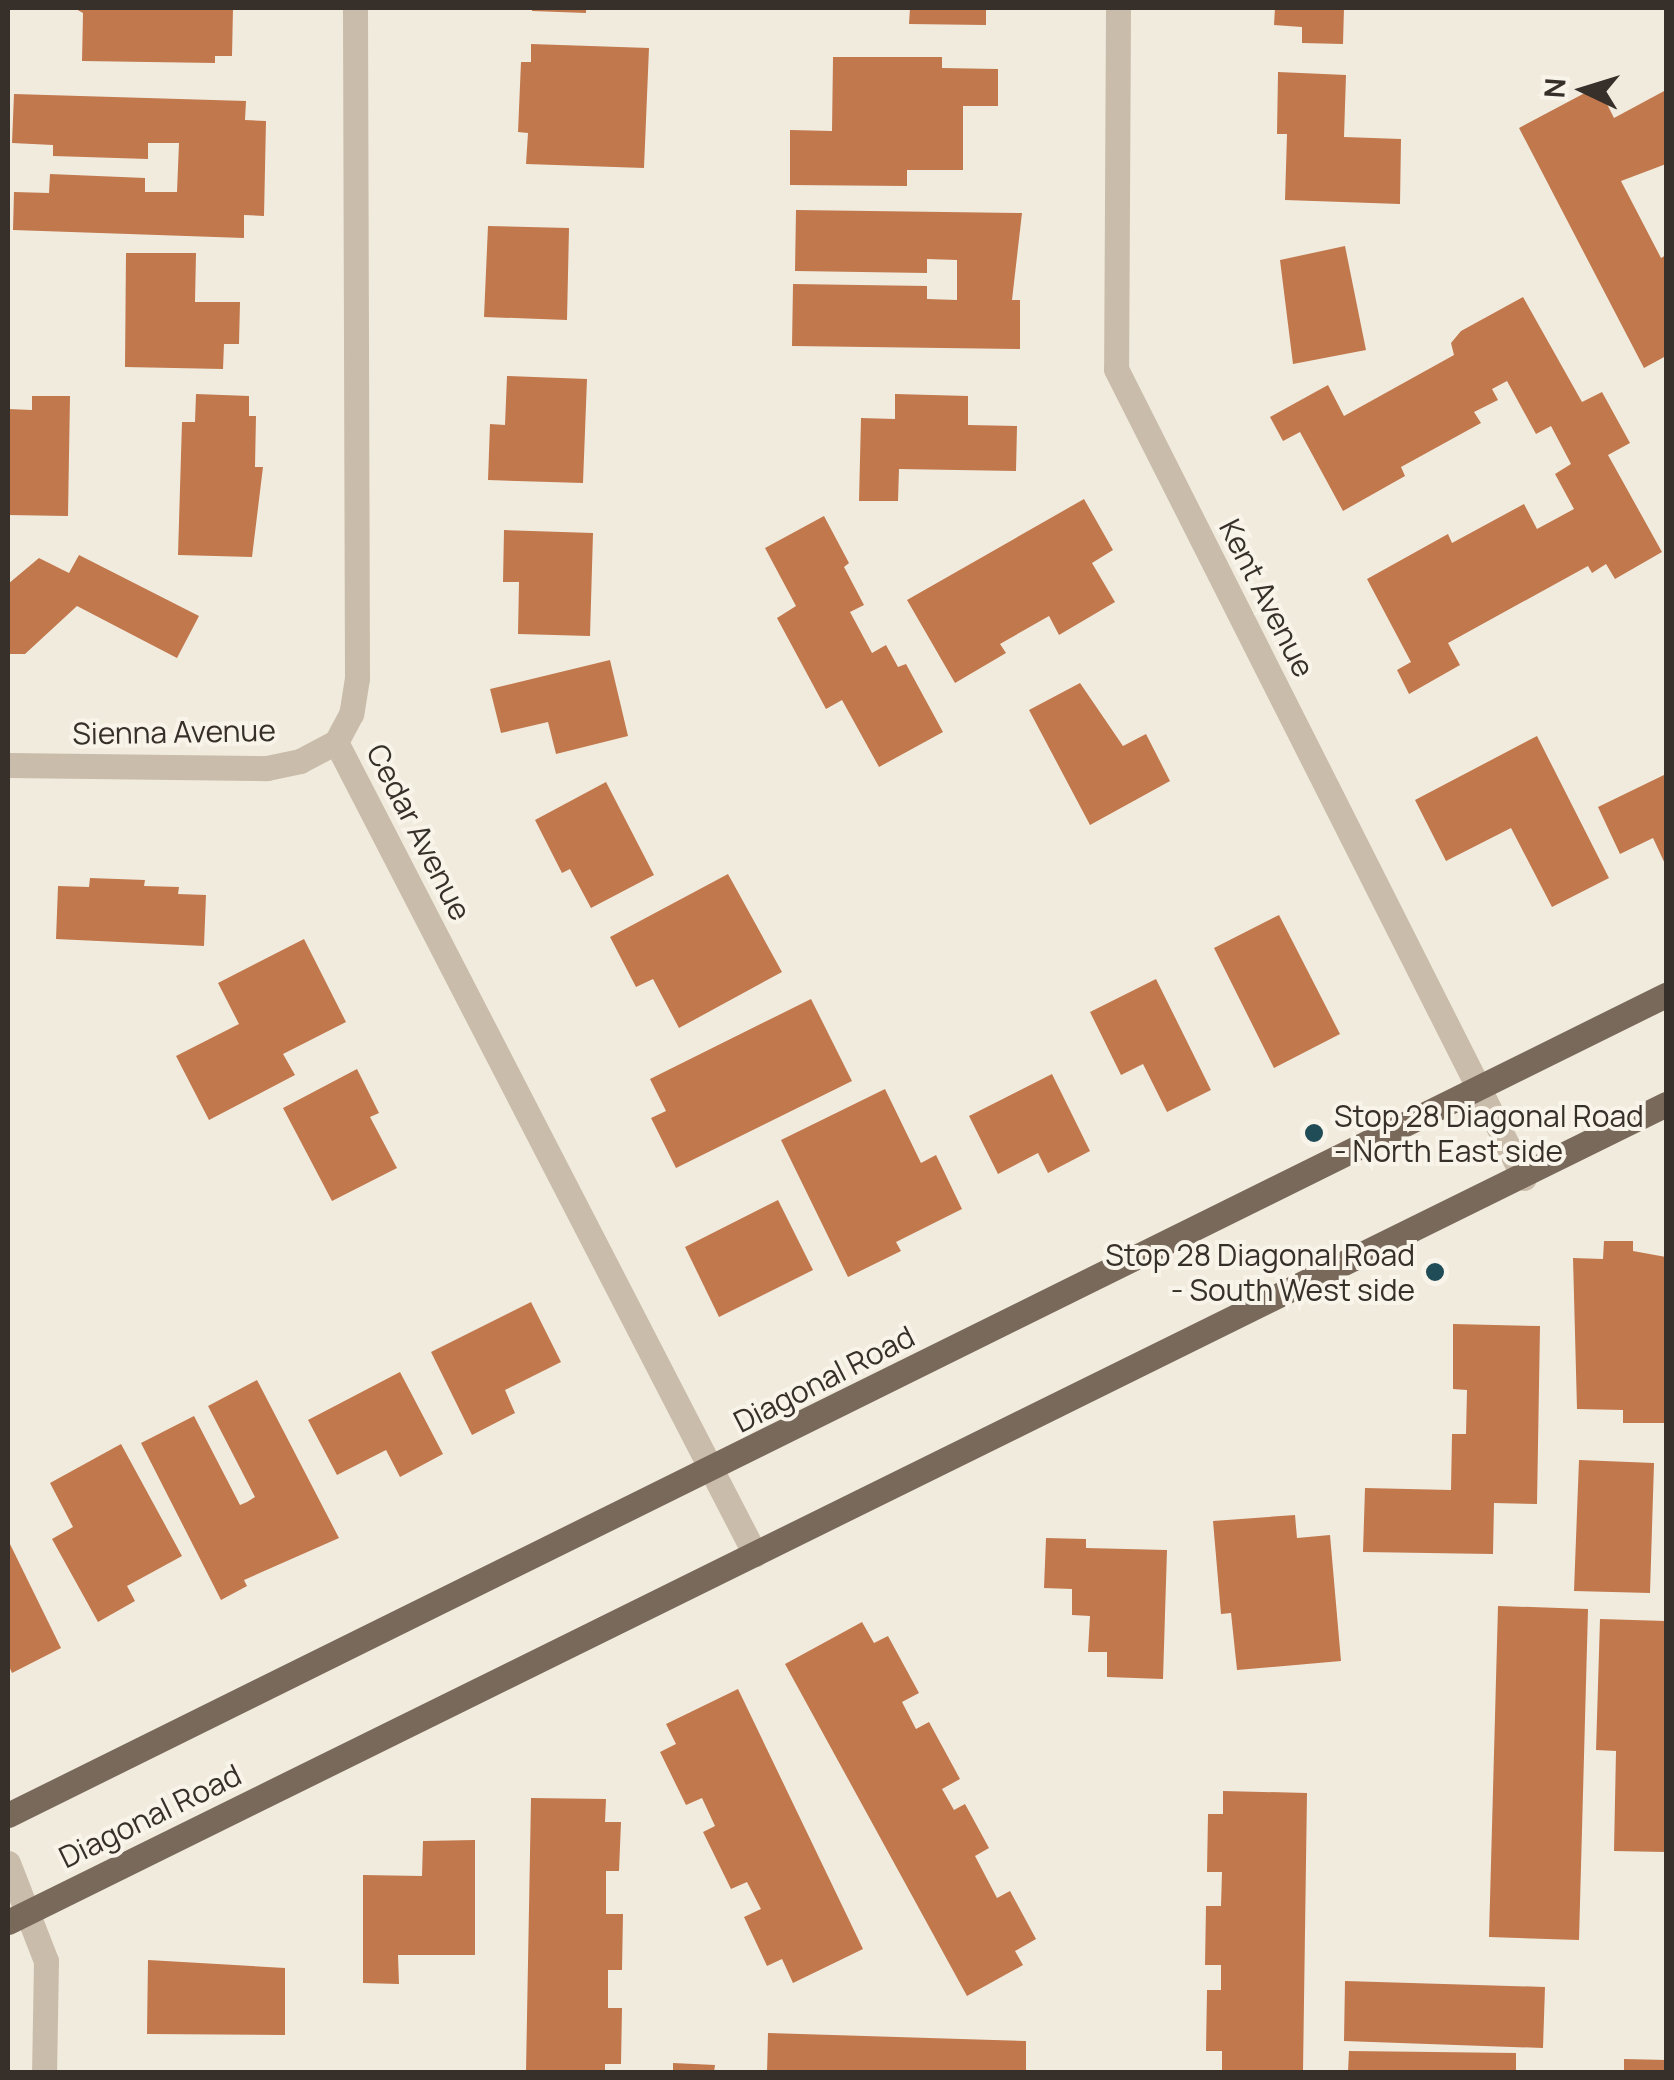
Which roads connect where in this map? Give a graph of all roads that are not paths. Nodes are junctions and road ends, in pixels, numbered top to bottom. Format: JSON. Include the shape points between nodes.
{"nodes":[{"id":1,"x":355,"y":8,"type":"edge"},
{"id":2,"x":1118,"y":8,"type":"edge"},
{"id":3,"x":336,"y":742,"type":"junction"},
{"id":4,"x":8,"y":765,"type":"edge"},
{"id":5,"x":1666,"y":995,"type":"edge"},
{"id":6,"x":1476,"y":1086,"type":"junction"},
{"id":7,"x":1666,"y":1104,"type":"edge"},
{"id":8,"x":1524,"y":1178,"type":"junction"},
{"id":9,"x":712,"y":1472,"type":"junction"},
{"id":10,"x":755,"y":1554,"type":"junction"},
{"id":11,"x":8,"y":1816,"type":"edge"},
{"id":12,"x":8,"y":1863,"type":"edge"},
{"id":13,"x":19,"y":1916,"type":"edge"},
{"id":14,"x":44,"y":2072,"type":"edge"}],
"edges":[{"from":1,"to":3,"type":"street","name":"Cedar Avenue","via":[[357,678],[351,714]]},
{"from":2,"to":6,"type":"street","name":"Kent Avenue","via":[[1116,369]]},
{"from":3,"to":4,"type":"street","name":"Sienna Avenue","via":[[300,761],[267,768]]},
{"from":3,"to":9,"type":"street","name":"Cedar Avenue"},
{"from":5,"to":6,"type":"main road","name":"Diagonal Road"},
{"from":6,"to":8,"type":"street","name":"Kent Avenue"},
{"from":6,"to":9,"type":"main road","name":"Diagonal Road"},
{"from":7,"to":8,"type":"main road","name":"Diagonal Road"},
{"from":8,"to":10,"type":"main road","name":"Diagonal Road"},
{"from":9,"to":10,"type":"street","name":"Cedar Avenue"},
{"from":9,"to":11,"type":"main road","name":"Diagonal Road"},
{"from":10,"to":13,"type":"main road","name":"Diagonal Road"},
{"from":12,"to":13,"type":"street"},
{"from":13,"to":14,"type":"street","via":[[46,1961]]}]}
